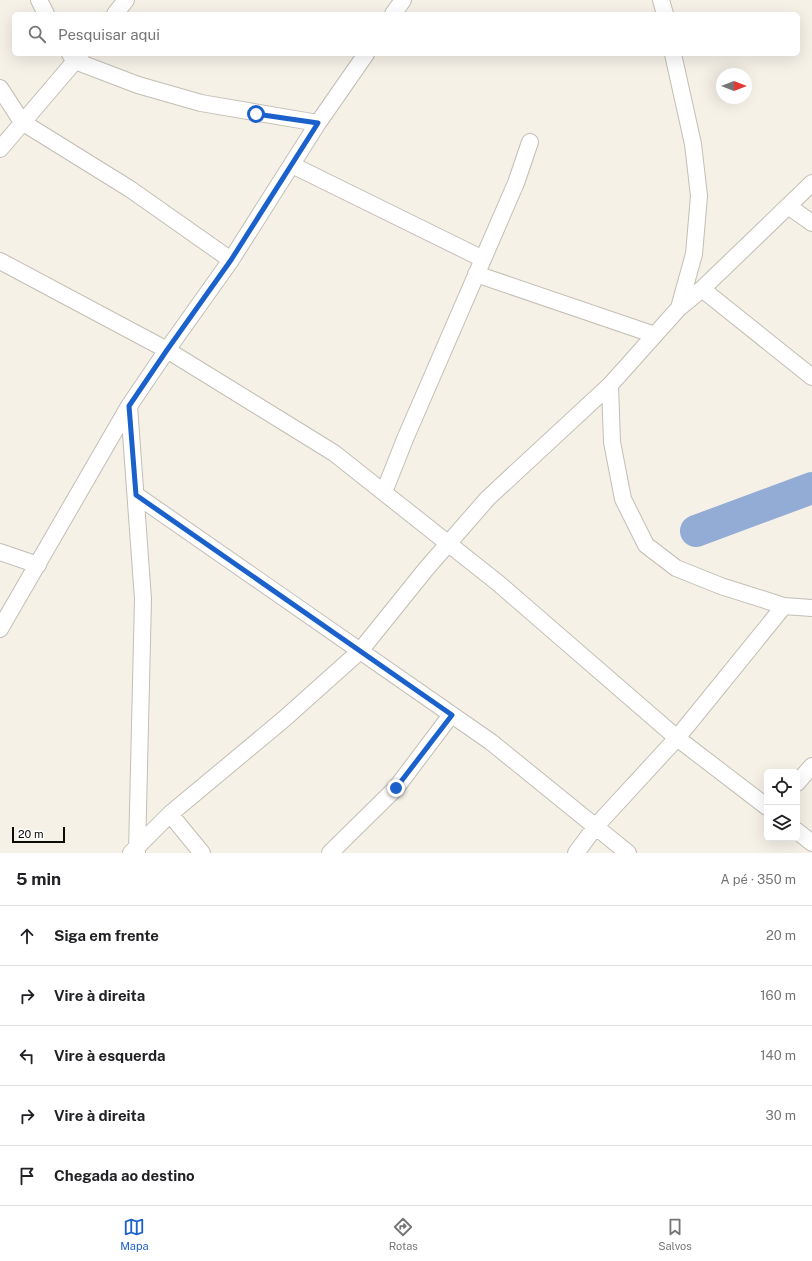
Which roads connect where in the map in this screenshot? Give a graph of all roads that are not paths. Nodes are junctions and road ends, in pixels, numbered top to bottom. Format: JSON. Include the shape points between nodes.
{"nodes":[{"id":1,"x":38,"y":0,"type":"edge"},
{"id":2,"x":126,"y":0,"type":"edge"},
{"id":3,"x":403,"y":0,"type":"edge"},
{"id":4,"x":661,"y":0,"type":"edge"},
{"id":5,"x":45,"y":12,"type":"edge"},
{"id":6,"x":117,"y":12,"type":"edge"},
{"id":7,"x":395,"y":12,"type":"edge"},
{"id":8,"x":664,"y":12,"type":"edge"},
{"id":9,"x":75,"y":56,"type":"edge"},
{"id":10,"x":365,"y":56,"type":"edge"},
{"id":11,"x":673,"y":56,"type":"edge"},
{"id":12,"x":0,"y":88,"type":"edge"},
{"id":13,"x":22,"y":122,"type":"junction"},
{"id":14,"x":318,"y":123,"type":"junction"},
{"id":15,"x":530,"y":142,"type":"dead end"},
{"id":16,"x":0,"y":149,"type":"edge"},
{"id":17,"x":292,"y":165,"type":"junction"},
{"id":18,"x":812,"y":183,"type":"edge"},
{"id":19,"x":788,"y":206,"type":"junction"},
{"id":20,"x":812,"y":223,"type":"edge"},
{"id":21,"x":231,"y":260,"type":"junction"},
{"id":22,"x":0,"y":261,"type":"edge"},
{"id":23,"x":480,"y":267,"type":"junction"},
{"id":24,"x":702,"y":289,"type":"junction"},
{"id":25,"x":679,"y":308,"type":"junction"},
{"id":26,"x":655,"y":335,"type":"junction"},
{"id":27,"x":167,"y":350,"type":"junction"},
{"id":28,"x":812,"y":377,"type":"edge"},
{"id":29,"x":610,"y":385,"type":"junction"},
{"id":30,"x":129,"y":406,"type":"junction"},
{"id":31,"x":384,"y":492,"type":"junction"},
{"id":32,"x":136,"y":495,"type":"junction"},
{"id":33,"x":449,"y":543,"type":"junction"},
{"id":34,"x":0,"y":552,"type":"edge"},
{"id":35,"x":38,"y":565,"type":"junction"},
{"id":36,"x":784,"y":606,"type":"junction"},
{"id":37,"x":812,"y":608,"type":"edge"},
{"id":38,"x":0,"y":629,"type":"edge"},
{"id":39,"x":360,"y":651,"type":"junction"},
{"id":40,"x":452,"y":715,"type":"junction"},
{"id":41,"x":677,"y":738,"type":"junction"},
{"id":42,"x":812,"y":766,"type":"edge"},
{"id":43,"x":800,"y":780,"type":"edge"},
{"id":44,"x":766,"y":805,"type":"edge"},
{"id":45,"x":170,"y":814,"type":"junction"},
{"id":46,"x":596,"y":826,"type":"junction"},
{"id":47,"x":800,"y":833,"type":"edge"},
{"id":48,"x":812,"y":843,"type":"edge"},
{"id":49,"x":135,"y":851,"type":"edge"},
{"id":50,"x":202,"y":853,"type":"edge"},
{"id":51,"x":330,"y":853,"type":"edge"},
{"id":52,"x":576,"y":853,"type":"edge"},
{"id":53,"x":628,"y":853,"type":"edge"}],
"edges":[{"from":1,"to":5,"type":"street"},
{"from":2,"to":6,"type":"street"},
{"from":3,"to":7,"type":"street"},
{"from":4,"to":8,"type":"street"},
{"from":9,"to":13,"type":"street"},
{"from":9,"to":14,"type":"street","via":[[138,85],[201,103]]},
{"from":10,"to":14,"type":"street"},
{"from":11,"to":25,"type":"street","via":[[693,144],[699,196],[694,254]]},
{"from":12,"to":13,"type":"street"},
{"from":13,"to":16,"type":"street"},
{"from":13,"to":21,"type":"street","via":[[130,189]]},
{"from":14,"to":17,"type":"street"},
{"from":15,"to":23,"type":"street","via":[[516,183]]},
{"from":17,"to":21,"type":"street"},
{"from":17,"to":23,"type":"street"},
{"from":18,"to":19,"type":"street"},
{"from":19,"to":20,"type":"street"},
{"from":19,"to":24,"type":"street"},
{"from":21,"to":27,"type":"street"},
{"from":22,"to":27,"type":"street"},
{"from":23,"to":26,"type":"street"},
{"from":23,"to":31,"type":"street"},
{"from":24,"to":25,"type":"street"},
{"from":24,"to":28,"type":"street"},
{"from":25,"to":26,"type":"street"},
{"from":26,"to":29,"type":"street"},
{"from":27,"to":30,"type":"street"},
{"from":27,"to":31,"type":"street","via":[[334,452]]},
{"from":29,"to":33,"type":"street","via":[[488,498]]},
{"from":29,"to":36,"type":"street","via":[[612,442],[623,499],[646,545],[676,568],[721,586]]},
{"from":30,"to":32,"type":"street"},
{"from":30,"to":35,"type":"street"},
{"from":31,"to":33,"type":"street"},
{"from":32,"to":39,"type":"street"},
{"from":32,"to":49,"type":"street","via":[[143,599]]},
{"from":33,"to":39,"type":"street"},
{"from":33,"to":41,"type":"street"},
{"from":34,"to":35,"type":"street"},
{"from":35,"to":38,"type":"street"},
{"from":36,"to":37,"type":"street"},
{"from":36,"to":41,"type":"street"},
{"from":39,"to":40,"type":"street"},
{"from":39,"to":45,"type":"street","via":[[284,719]]},
{"from":40,"to":46,"type":"street","via":[[491,742]]},
{"from":40,"to":51,"type":"street","via":[[396,788]]},
{"from":41,"to":44,"type":"street"},
{"from":41,"to":46,"type":"street"},
{"from":42,"to":43,"type":"street"},
{"from":45,"to":49,"type":"street"},
{"from":45,"to":50,"type":"street"},
{"from":46,"to":52,"type":"street"},
{"from":46,"to":53,"type":"street"},
{"from":47,"to":48,"type":"street"}]}
